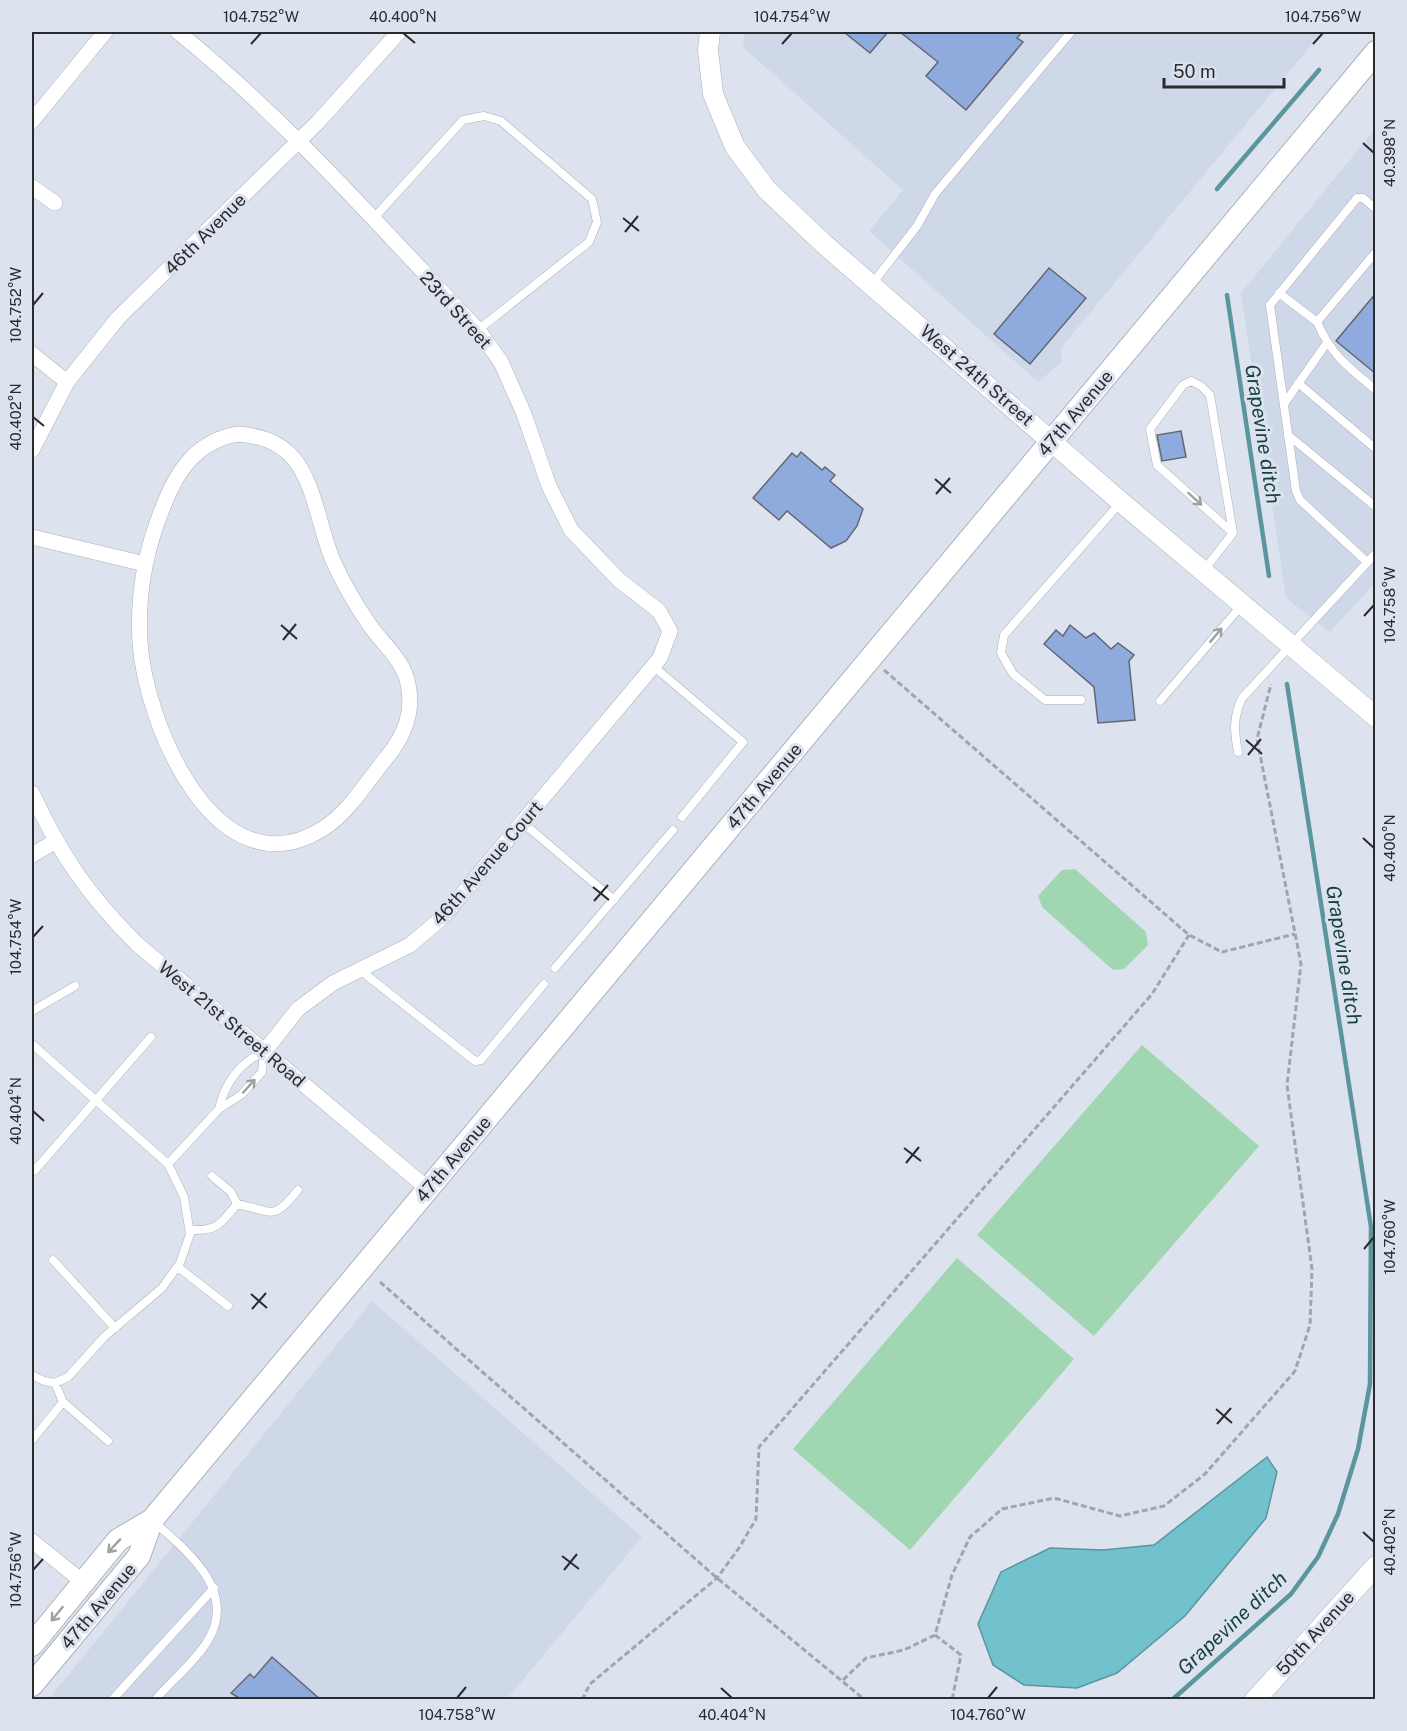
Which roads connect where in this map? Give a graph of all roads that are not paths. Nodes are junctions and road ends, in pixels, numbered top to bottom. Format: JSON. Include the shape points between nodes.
{"nodes":[{"id":1,"x":105,"y":32,"type":"edge"},
{"id":2,"x":178,"y":32,"type":"edge"},
{"id":3,"x":399,"y":32,"type":"edge"},
{"id":4,"x":710,"y":32,"type":"edge"},
{"id":5,"x":1071,"y":32,"type":"edge"},
{"id":6,"x":1376,"y":52,"type":"edge"},
{"id":7,"x":32,"y":121,"type":"edge"},
{"id":8,"x":298,"y":142,"type":"junction"},
{"id":9,"x":32,"y":188,"type":"edge"},
{"id":10,"x":55,"y":203,"type":"dead end"},
{"id":11,"x":1376,"y":209,"type":"edge"},
{"id":12,"x":373,"y":219,"type":"junction"},
{"id":13,"x":1376,"y":252,"type":"edge"},
{"id":14,"x":871,"y":285,"type":"junction"},
{"id":15,"x":1279,"y":293,"type":"junction"},
{"id":16,"x":1317,"y":322,"type":"junction"},
{"id":17,"x":478,"y":330,"type":"junction"},
{"id":18,"x":1326,"y":344,"type":"junction"},
{"id":19,"x":32,"y":354,"type":"edge"},
{"id":20,"x":67,"y":382,"type":"junction"},
{"id":21,"x":1298,"y":384,"type":"junction"},
{"id":22,"x":1376,"y":390,"type":"edge"},
{"id":23,"x":1284,"y":404,"type":"junction"},
{"id":24,"x":1288,"y":435,"type":"junction"},
{"id":25,"x":1052,"y":441,"type":"junction"},
{"id":26,"x":1376,"y":449,"type":"edge"},
{"id":27,"x":32,"y":450,"type":"edge"},
{"id":28,"x":1120,"y":501,"type":"junction"},
{"id":29,"x":1376,"y":507,"type":"edge"},
{"id":30,"x":1233,"y":533,"type":"junction"},
{"id":31,"x":32,"y":537,"type":"edge"},
{"id":32,"x":1376,"y":554,"type":"edge"},
{"id":33,"x":1367,"y":562,"type":"junction"},
{"id":34,"x":145,"y":564,"type":"junction"},
{"id":35,"x":1203,"y":572,"type":"junction"},
{"id":36,"x":1242,"y":605,"type":"junction"},
{"id":37,"x":670,"y":631,"type":"joint"},
{"id":38,"x":1289,"y":645,"type":"junction"},
{"id":39,"x":653,"y":666,"type":"junction"},
{"id":40,"x":1082,"y":700,"type":"dead end"},
{"id":41,"x":1161,"y":701,"type":"dead end"},
{"id":42,"x":1376,"y":717,"type":"edge"},
{"id":43,"x":1238,"y":752,"type":"dead end"},
{"id":44,"x":32,"y":794,"type":"edge"},
{"id":45,"x":682,"y":817,"type":"dead end"},
{"id":46,"x":522,"y":822,"type":"junction"},
{"id":47,"x":673,"y":830,"type":"dead end"},
{"id":48,"x":54,"y":842,"type":"junction"},
{"id":49,"x":32,"y":855,"type":"edge"},
{"id":50,"x":614,"y":900,"type":"junction"},
{"id":51,"x":555,"y":968,"type":"dead end"},
{"id":52,"x":360,"y":970,"type":"junction"},
{"id":53,"x":544,"y":984,"type":"dead end"},
{"id":54,"x":75,"y":986,"type":"dead end"},
{"id":55,"x":32,"y":1011,"type":"edge"},
{"id":56,"x":151,"y":1037,"type":"dead end"},
{"id":57,"x":32,"y":1044,"type":"edge"},
{"id":58,"x":264,"y":1052,"type":"junction"},
{"id":59,"x":96,"y":1101,"type":"junction"},
{"id":60,"x":219,"y":1109,"type":"junction"},
{"id":61,"x":168,"y":1164,"type":"junction"},
{"id":62,"x":35,"y":1170,"type":"dead end"},
{"id":63,"x":212,"y":1176,"type":"dead end"},
{"id":64,"x":428,"y":1189,"type":"junction"},
{"id":65,"x":298,"y":1190,"type":"dead end"},
{"id":66,"x":237,"y":1204,"type":"junction"},
{"id":67,"x":189,"y":1230,"type":"junction"},
{"id":68,"x":53,"y":1260,"type":"dead end"},
{"id":69,"x":178,"y":1267,"type":"junction"},
{"id":70,"x":228,"y":1306,"type":"dead end"},
{"id":71,"x":115,"y":1328,"type":"junction"},
{"id":72,"x":32,"y":1375,"type":"edge"},
{"id":73,"x":55,"y":1383,"type":"junction"},
{"id":74,"x":63,"y":1402,"type":"junction"},
{"id":75,"x":32,"y":1440,"type":"edge"},
{"id":76,"x":108,"y":1441,"type":"dead end"},
{"id":77,"x":152,"y":1520,"type":"junction"},
{"id":78,"x":32,"y":1541,"type":"edge"},
{"id":79,"x":1376,"y":1566,"type":"edge"},
{"id":80,"x":83,"y":1582,"type":"junction"},
{"id":81,"x":214,"y":1588,"type":"junction"},
{"id":82,"x":32,"y":1646,"type":"edge"},
{"id":83,"x":32,"y":1685,"type":"edge"},
{"id":84,"x":112,"y":1700,"type":"edge"},
{"id":85,"x":155,"y":1700,"type":"edge"},
{"id":86,"x":1255,"y":1700,"type":"edge"}],
"edges":[{"from":1,"to":7,"type":"street"},
{"from":2,"to":8,"type":"street","name":"23rd Street","via":[[237,82]]},
{"from":3,"to":8,"type":"street","name":"46th Avenue"},
{"from":4,"to":14,"type":"street","name":"West 24th Street","via":[[713,94],[735,147],[767,190]]},
{"from":5,"to":14,"type":"lane","via":[[935,194],[917,226]]},
{"from":6,"to":25,"type":"main road","name":"47th Avenue"},
{"from":8,"to":12,"type":"street","name":"23rd Street"},
{"from":8,"to":20,"type":"street","name":"46th Avenue","via":[[118,318]]},
{"from":9,"to":10,"type":"street"},
{"from":11,"to":15,"type":"lane","via":[[1363,198],[1357,198]]},
{"from":12,"to":17,"type":"street","name":"23rd Street"},
{"from":12,"to":17,"type":"lane","via":[[463,120],[484,116],[501,122],[592,199],[597,222],[589,242]]},
{"from":13,"to":16,"type":"lane"},
{"from":14,"to":25,"type":"street","name":"West 24th Street"},
{"from":15,"to":16,"type":"lane"},
{"from":15,"to":23,"type":"lane","via":[[1270,305]]},
{"from":16,"to":18,"type":"lane"},
{"from":17,"to":37,"type":"street","name":"23rd Street","via":[[501,362],[549,486],[571,530],[619,580],[659,611]]},
{"from":18,"to":21,"type":"lane"},
{"from":18,"to":22,"type":"lane"},
{"from":19,"to":20,"type":"street"},
{"from":20,"to":27,"type":"street","name":"46th Avenue"},
{"from":21,"to":23,"type":"lane"},
{"from":21,"to":26,"type":"lane"},
{"from":23,"to":24,"type":"lane"},
{"from":24,"to":29,"type":"lane"},
{"from":24,"to":33,"type":"lane","via":[[1300,500]]},
{"from":25,"to":28,"type":"street","name":"West 24th Street"},
{"from":25,"to":64,"type":"main road","name":"47th Avenue"},
{"from":28,"to":35,"type":"street","name":"West 24th Street"},
{"from":28,"to":40,"type":"lane","via":[[1004,634],[1000,644],[1013,674],[1045,700]]},
{"from":30,"to":30,"type":"lane","one_way":true,"via":[[1210,395],[1191,381],[1183,385],[1152,424],[1157,465]]},
{"from":30,"to":35,"type":"lane"},
{"from":31,"to":34,"type":"street"},
{"from":32,"to":33,"type":"lane"},
{"from":33,"to":38,"type":"lane"},
{"from":34,"to":34,"type":"street","via":[[139,604],[143,674],[165,743],[183,775],[215,817],[242,835],[283,842],[325,828],[394,748],[407,724],[410,706],[404,671],[371,627],[339,572],[294,459],[282,447],[255,436],[238,434],[206,444],[183,466],[167,495]]},
{"from":35,"to":36,"type":"street","name":"West 24th Street"},
{"from":36,"to":38,"type":"street","name":"West 24th Street"},
{"from":41,"to":36,"type":"lane","one_way":true},
{"from":37,"to":39,"type":"street","name":"46th Avenue Court"},
{"from":38,"to":42,"type":"street","name":"West 24th Street"},
{"from":38,"to":43,"type":"lane","via":[[1242,698],[1235,714]]},
{"from":39,"to":45,"type":"lane","via":[[743,742]]},
{"from":39,"to":46,"type":"street","name":"46th Avenue Court"},
{"from":44,"to":48,"type":"street"},
{"from":46,"to":50,"type":"lane"},
{"from":46,"to":52,"type":"street","name":"46th Avenue Court","via":[[443,917],[410,945]]},
{"from":47,"to":50,"type":"lane"},
{"from":48,"to":49,"type":"street"},
{"from":48,"to":58,"type":"street","name":"West 21st Street Road","via":[[76,877],[136,944]]},
{"from":50,"to":51,"type":"lane"},
{"from":52,"to":53,"type":"lane","via":[[475,1061],[482,1060]]},
{"from":52,"to":58,"type":"street","name":"46th Avenue Court","via":[[333,983],[298,1009]]},
{"from":54,"to":55,"type":"lane"},
{"from":56,"to":59,"type":"lane"},
{"from":57,"to":59,"type":"lane"},
{"from":58,"to":60,"type":"lane","via":[[249,1058],[230,1081]]},
{"from":60,"to":58,"type":"lane","one_way":true,"via":[[236,1099],[262,1072]]},
{"from":58,"to":64,"type":"street","name":"West 21st Street Road"},
{"from":59,"to":61,"type":"lane"},
{"from":59,"to":62,"type":"lane"},
{"from":60,"to":61,"type":"lane"},
{"from":61,"to":67,"type":"lane","via":[[184,1197]]},
{"from":63,"to":66,"type":"lane","via":[[231,1192]]},
{"from":64,"to":77,"type":"main road","name":"47th Avenue"},
{"from":65,"to":66,"type":"lane","via":[[276,1213]]},
{"from":66,"to":67,"type":"lane","via":[[210,1231]]},
{"from":67,"to":69,"type":"lane","via":[[187,1249]]},
{"from":68,"to":71,"type":"lane"},
{"from":69,"to":70,"type":"lane"},
{"from":69,"to":71,"type":"lane","via":[[162,1288]]},
{"from":71,"to":73,"type":"lane","via":[[68,1377]]},
{"from":72,"to":73,"type":"lane"},
{"from":73,"to":74,"type":"lane"},
{"from":74,"to":75,"type":"lane"},
{"from":74,"to":76,"type":"lane"},
{"from":77,"to":80,"type":"main road","name":"47th Avenue","one_way":true,"via":[[118,1540]]},
{"from":77,"to":81,"type":"lane","via":[[196,1559]]},
{"from":77,"to":83,"type":"main road","name":"47th Avenue","via":[[139,1556]]},
{"from":78,"to":80,"type":"street"},
{"from":79,"to":86,"type":"street","name":"50th Avenue"},
{"from":80,"to":82,"type":"main road","name":"47th Avenue","one_way":true},
{"from":81,"to":84,"type":"lane"},
{"from":81,"to":85,"type":"lane","via":[[216,1614],[208,1641]]}]}
